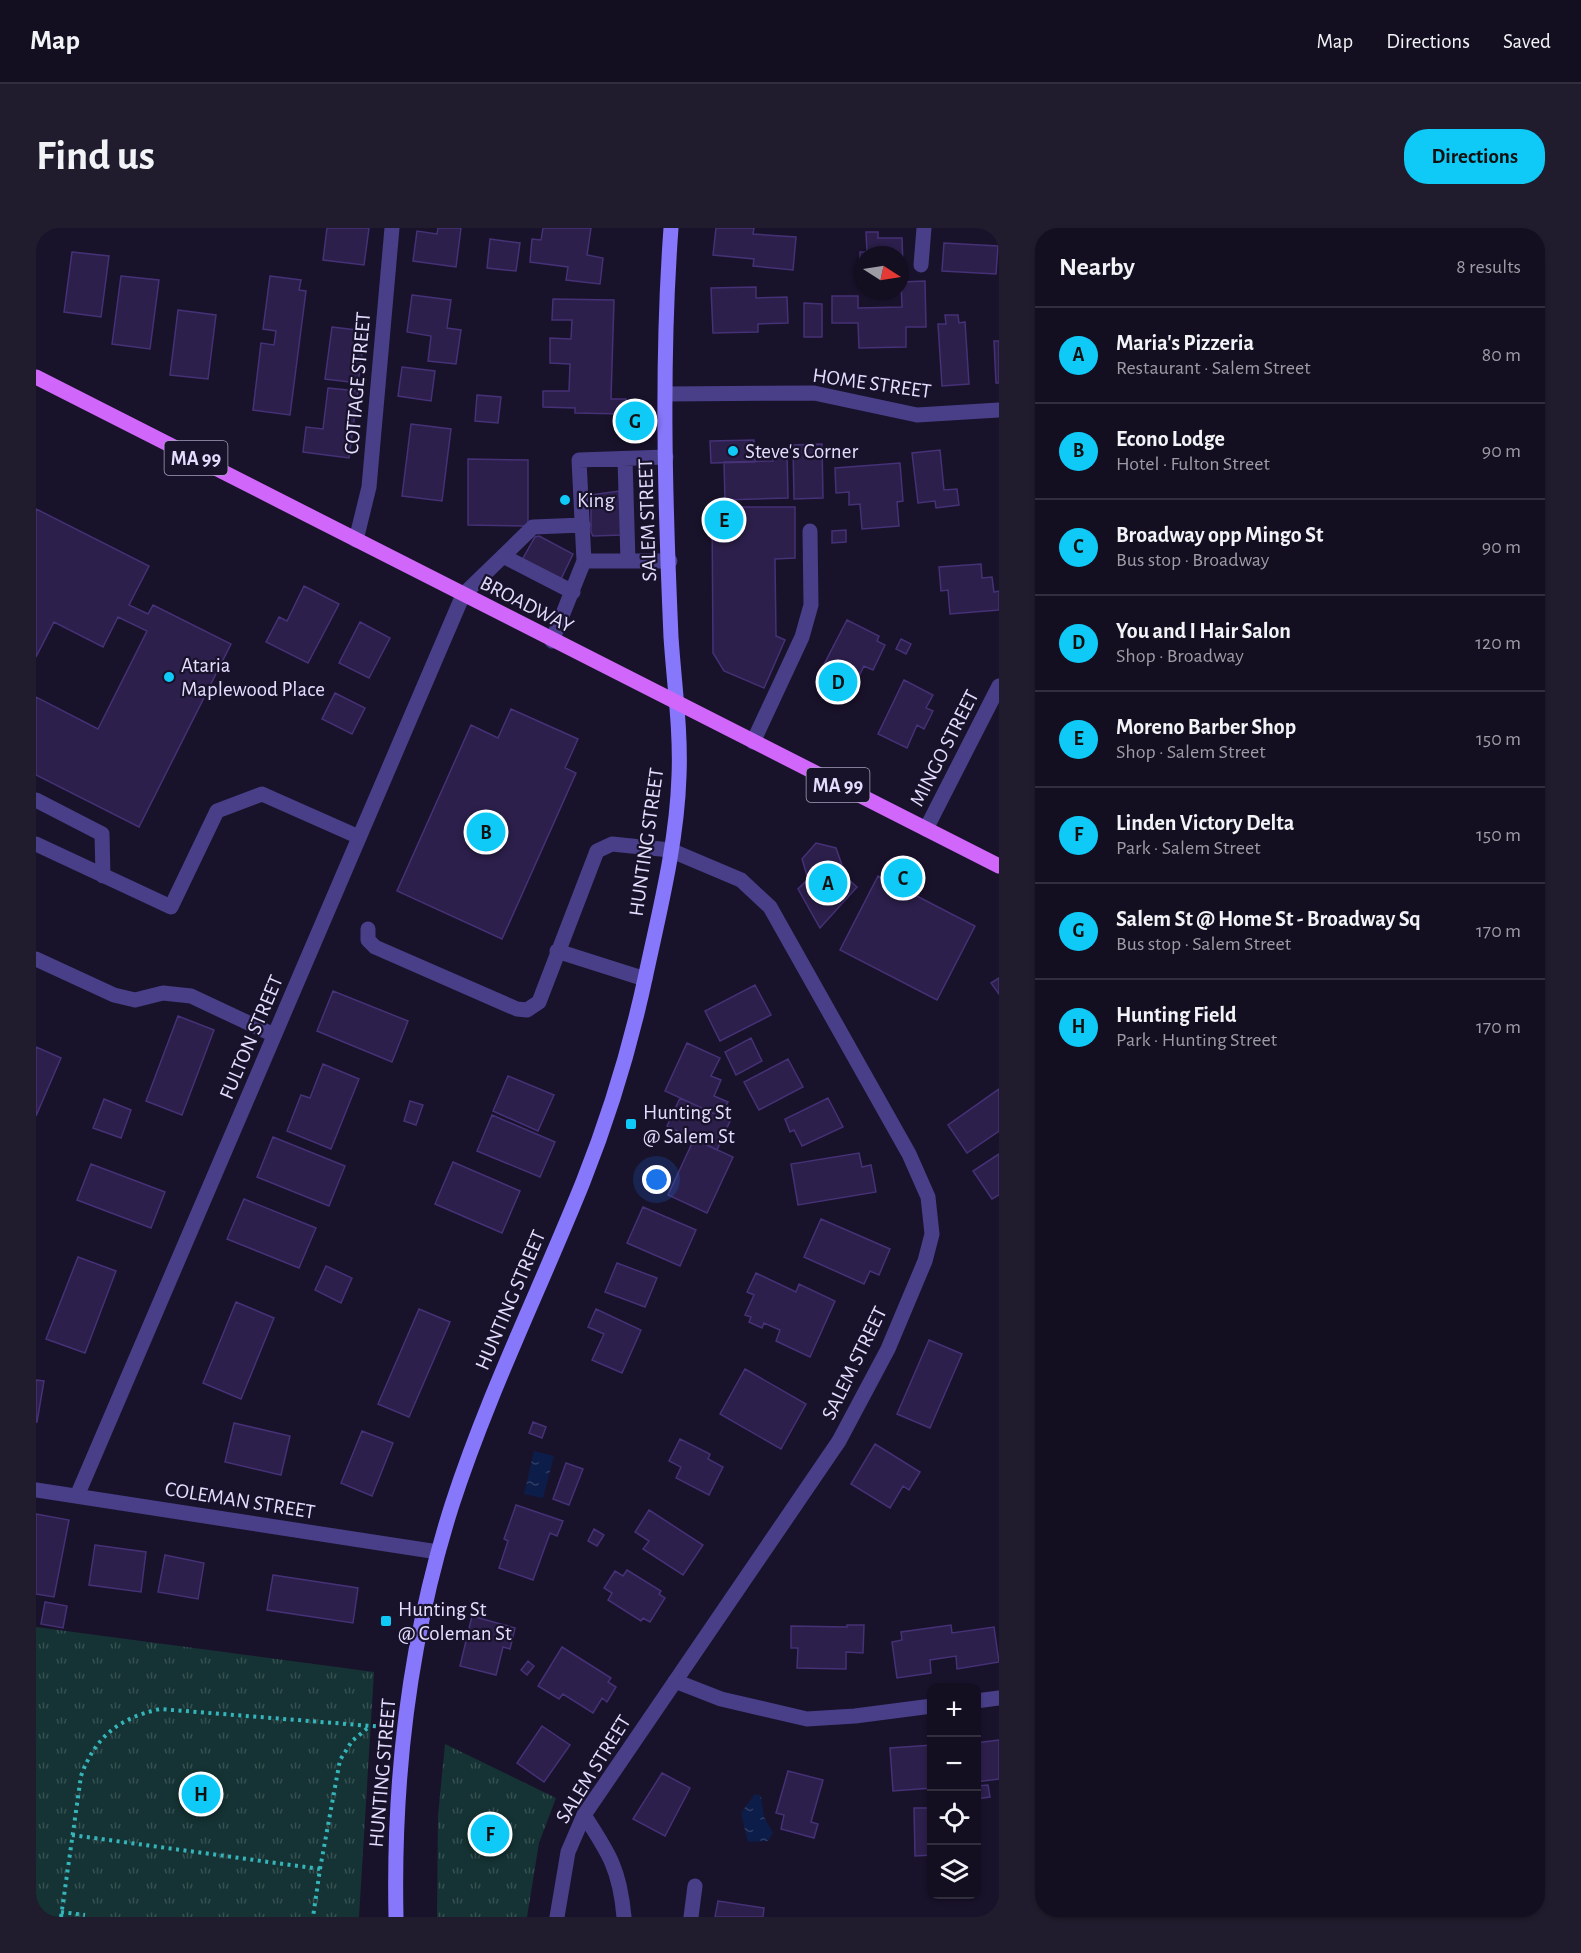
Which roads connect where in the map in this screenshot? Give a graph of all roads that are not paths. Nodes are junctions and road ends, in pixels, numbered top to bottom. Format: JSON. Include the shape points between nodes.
{"nodes":[{"id":1,"x":392,"y":228,"type":"edge"},
{"id":2,"x":671,"y":228,"type":"edge"},
{"id":3,"x":924,"y":228,"type":"edge"},
{"id":4,"x":921,"y":265,"type":"dead end"},
{"id":5,"x":36,"y":377,"type":"edge"},
{"id":6,"x":666,"y":394,"type":"junction"},
{"id":7,"x":999,"y":410,"type":"edge"},
{"id":8,"x":666,"y":457,"type":"junction"},
{"id":9,"x":625,"y":459,"type":"junction"},
{"id":10,"x":583,"y":525,"type":"junction"},
{"id":11,"x":810,"y":531,"type":"dead end"},
{"id":12,"x":356,"y":540,"type":"junction"},
{"id":13,"x":503,"y":556,"type":"junction"},
{"id":14,"x":584,"y":561,"type":"junction"},
{"id":15,"x":628,"y":561,"type":"junction"},
{"id":16,"x":670,"y":561,"type":"junction"},
{"id":17,"x":573,"y":592,"type":"junction"},
{"id":18,"x":463,"y":595,"type":"junction"},
{"id":19,"x":552,"y":641,"type":"junction"},
{"id":20,"x":999,"y":686,"type":"edge"},
{"id":21,"x":676,"y":703,"type":"junction"},
{"id":22,"x":753,"y":742,"type":"junction"},
{"id":23,"x":36,"y":800,"type":"edge"},
{"id":24,"x":926,"y":829,"type":"junction"},
{"id":25,"x":359,"y":837,"type":"junction"},
{"id":26,"x":36,"y":844,"type":"edge"},
{"id":27,"x":670,"y":850,"type":"junction"},
{"id":28,"x":999,"y":866,"type":"edge"},
{"id":29,"x":103,"y":876,"type":"junction"},
{"id":30,"x":368,"y":929,"type":"dead end"},
{"id":31,"x":557,"y":951,"type":"junction"},
{"id":32,"x":36,"y":959,"type":"edge"},
{"id":33,"x":645,"y":979,"type":"junction"},
{"id":34,"x":274,"y":1035,"type":"junction"},
{"id":35,"x":36,"y":1490,"type":"edge"},
{"id":36,"x":77,"y":1496,"type":"junction"},
{"id":37,"x":438,"y":1552,"type":"junction"},
{"id":38,"x":675,"y":1681,"type":"junction"},
{"id":39,"x":999,"y":1698,"type":"edge"},
{"id":40,"x":981,"y":1700,"type":"edge"},
{"id":41,"x":927,"y":1707,"type":"edge"},
{"id":42,"x":584,"y":1815,"type":"junction"},
{"id":43,"x":695,"y":1886,"type":"dead end"},
{"id":44,"x":396,"y":1917,"type":"edge"},
{"id":45,"x":557,"y":1917,"type":"edge"},
{"id":46,"x":624,"y":1917,"type":"edge"},
{"id":47,"x":691,"y":1917,"type":"edge"}],
"edges":[{"from":1,"to":12,"type":"street","name":"COTTAGE STREET","via":[[369,487]]},
{"from":2,"to":6,"type":"main road","name":"SALEM STREET"},
{"from":3,"to":4,"type":"street"},
{"from":5,"to":12,"type":"main road","name":"BROADWAY","number":"MA 99"},
{"from":6,"to":7,"type":"street","name":"HOME STREET","via":[[814,393],[917,415]]},
{"from":6,"to":8,"type":"main road","name":"SALEM STREET"},
{"from":8,"to":9,"type":"street"},
{"from":8,"to":16,"type":"main road","name":"SALEM STREET"},
{"from":9,"to":10,"type":"street","via":[[579,460]]},
{"from":9,"to":15,"type":"street"},
{"from":10,"to":13,"type":"street","via":[[533,527]]},
{"from":10,"to":14,"type":"street"},
{"from":11,"to":22,"type":"street","via":[[812,605],[802,637]]},
{"from":12,"to":18,"type":"main road","name":"BROADWAY","number":"MA 99"},
{"from":13,"to":17,"type":"street"},
{"from":13,"to":18,"type":"street"},
{"from":14,"to":15,"type":"street"},
{"from":14,"to":17,"type":"street"},
{"from":15,"to":16,"type":"street"},
{"from":16,"to":21,"type":"main road","name":"SALEM STREET"},
{"from":17,"to":19,"type":"street"},
{"from":18,"to":19,"type":"main road","name":"BROADWAY","number":"MA 99"},
{"from":18,"to":25,"type":"street","name":"FULTON STREET"},
{"from":19,"to":21,"type":"main road","name":"BROADWAY","number":"MA 99"},
{"from":20,"to":24,"type":"street","name":"MINGO STREET"},
{"from":21,"to":22,"type":"main road","name":"BROADWAY","number":"MA 99"},
{"from":21,"to":27,"type":"main road","name":"HUNTING STREET","via":[[679,774]]},
{"from":22,"to":24,"type":"main road","name":"BROADWAY","number":"MA 99"},
{"from":23,"to":29,"type":"street","via":[[102,834]]},
{"from":24,"to":28,"type":"main road","name":"BROADWAY","number":"MA 99"},
{"from":25,"to":29,"type":"street","via":[[262,794],[217,811],[171,907]]},
{"from":25,"to":34,"type":"street","name":"FULTON STREET"},
{"from":26,"to":29,"type":"street"},
{"from":27,"to":31,"type":"street","name":"SALEM STREET","via":[[616,844],[600,848]]},
{"from":27,"to":33,"type":"main road","name":"HUNTING STREET"},
{"from":27,"to":38,"type":"street","name":"SALEM STREET","via":[[741,880],[770,907],[909,1154],[928,1197],[933,1223],[925,1261],[888,1349],[854,1414]]},
{"from":30,"to":31,"type":"street","via":[[368,940],[375,947],[520,1010],[531,1009],[539,1002]]},
{"from":31,"to":33,"type":"street"},
{"from":32,"to":34,"type":"street","via":[[135,1000],[163,993],[191,996]]},
{"from":33,"to":37,"type":"main road","name":"HUNTING STREET","via":[[600,1137],[478,1432]]},
{"from":34,"to":36,"type":"street","name":"FULTON STREET"},
{"from":35,"to":36,"type":"street","name":"COLEMAN STREET"},
{"from":36,"to":37,"type":"street","name":"COLEMAN STREET"},
{"from":37,"to":44,"type":"main road","name":"HUNTING STREET","via":[[420,1631],[405,1728],[397,1830]]},
{"from":38,"to":41,"type":"street","via":[[721,1699],[807,1719]]},
{"from":38,"to":42,"type":"street","name":"SALEM STREET"},
{"from":39,"to":40,"type":"street"},
{"from":42,"to":45,"type":"street","name":"SALEM STREET","via":[[568,1852]]},
{"from":42,"to":46,"type":"street","via":[[612,1859]]},
{"from":43,"to":47,"type":"street"}]}
